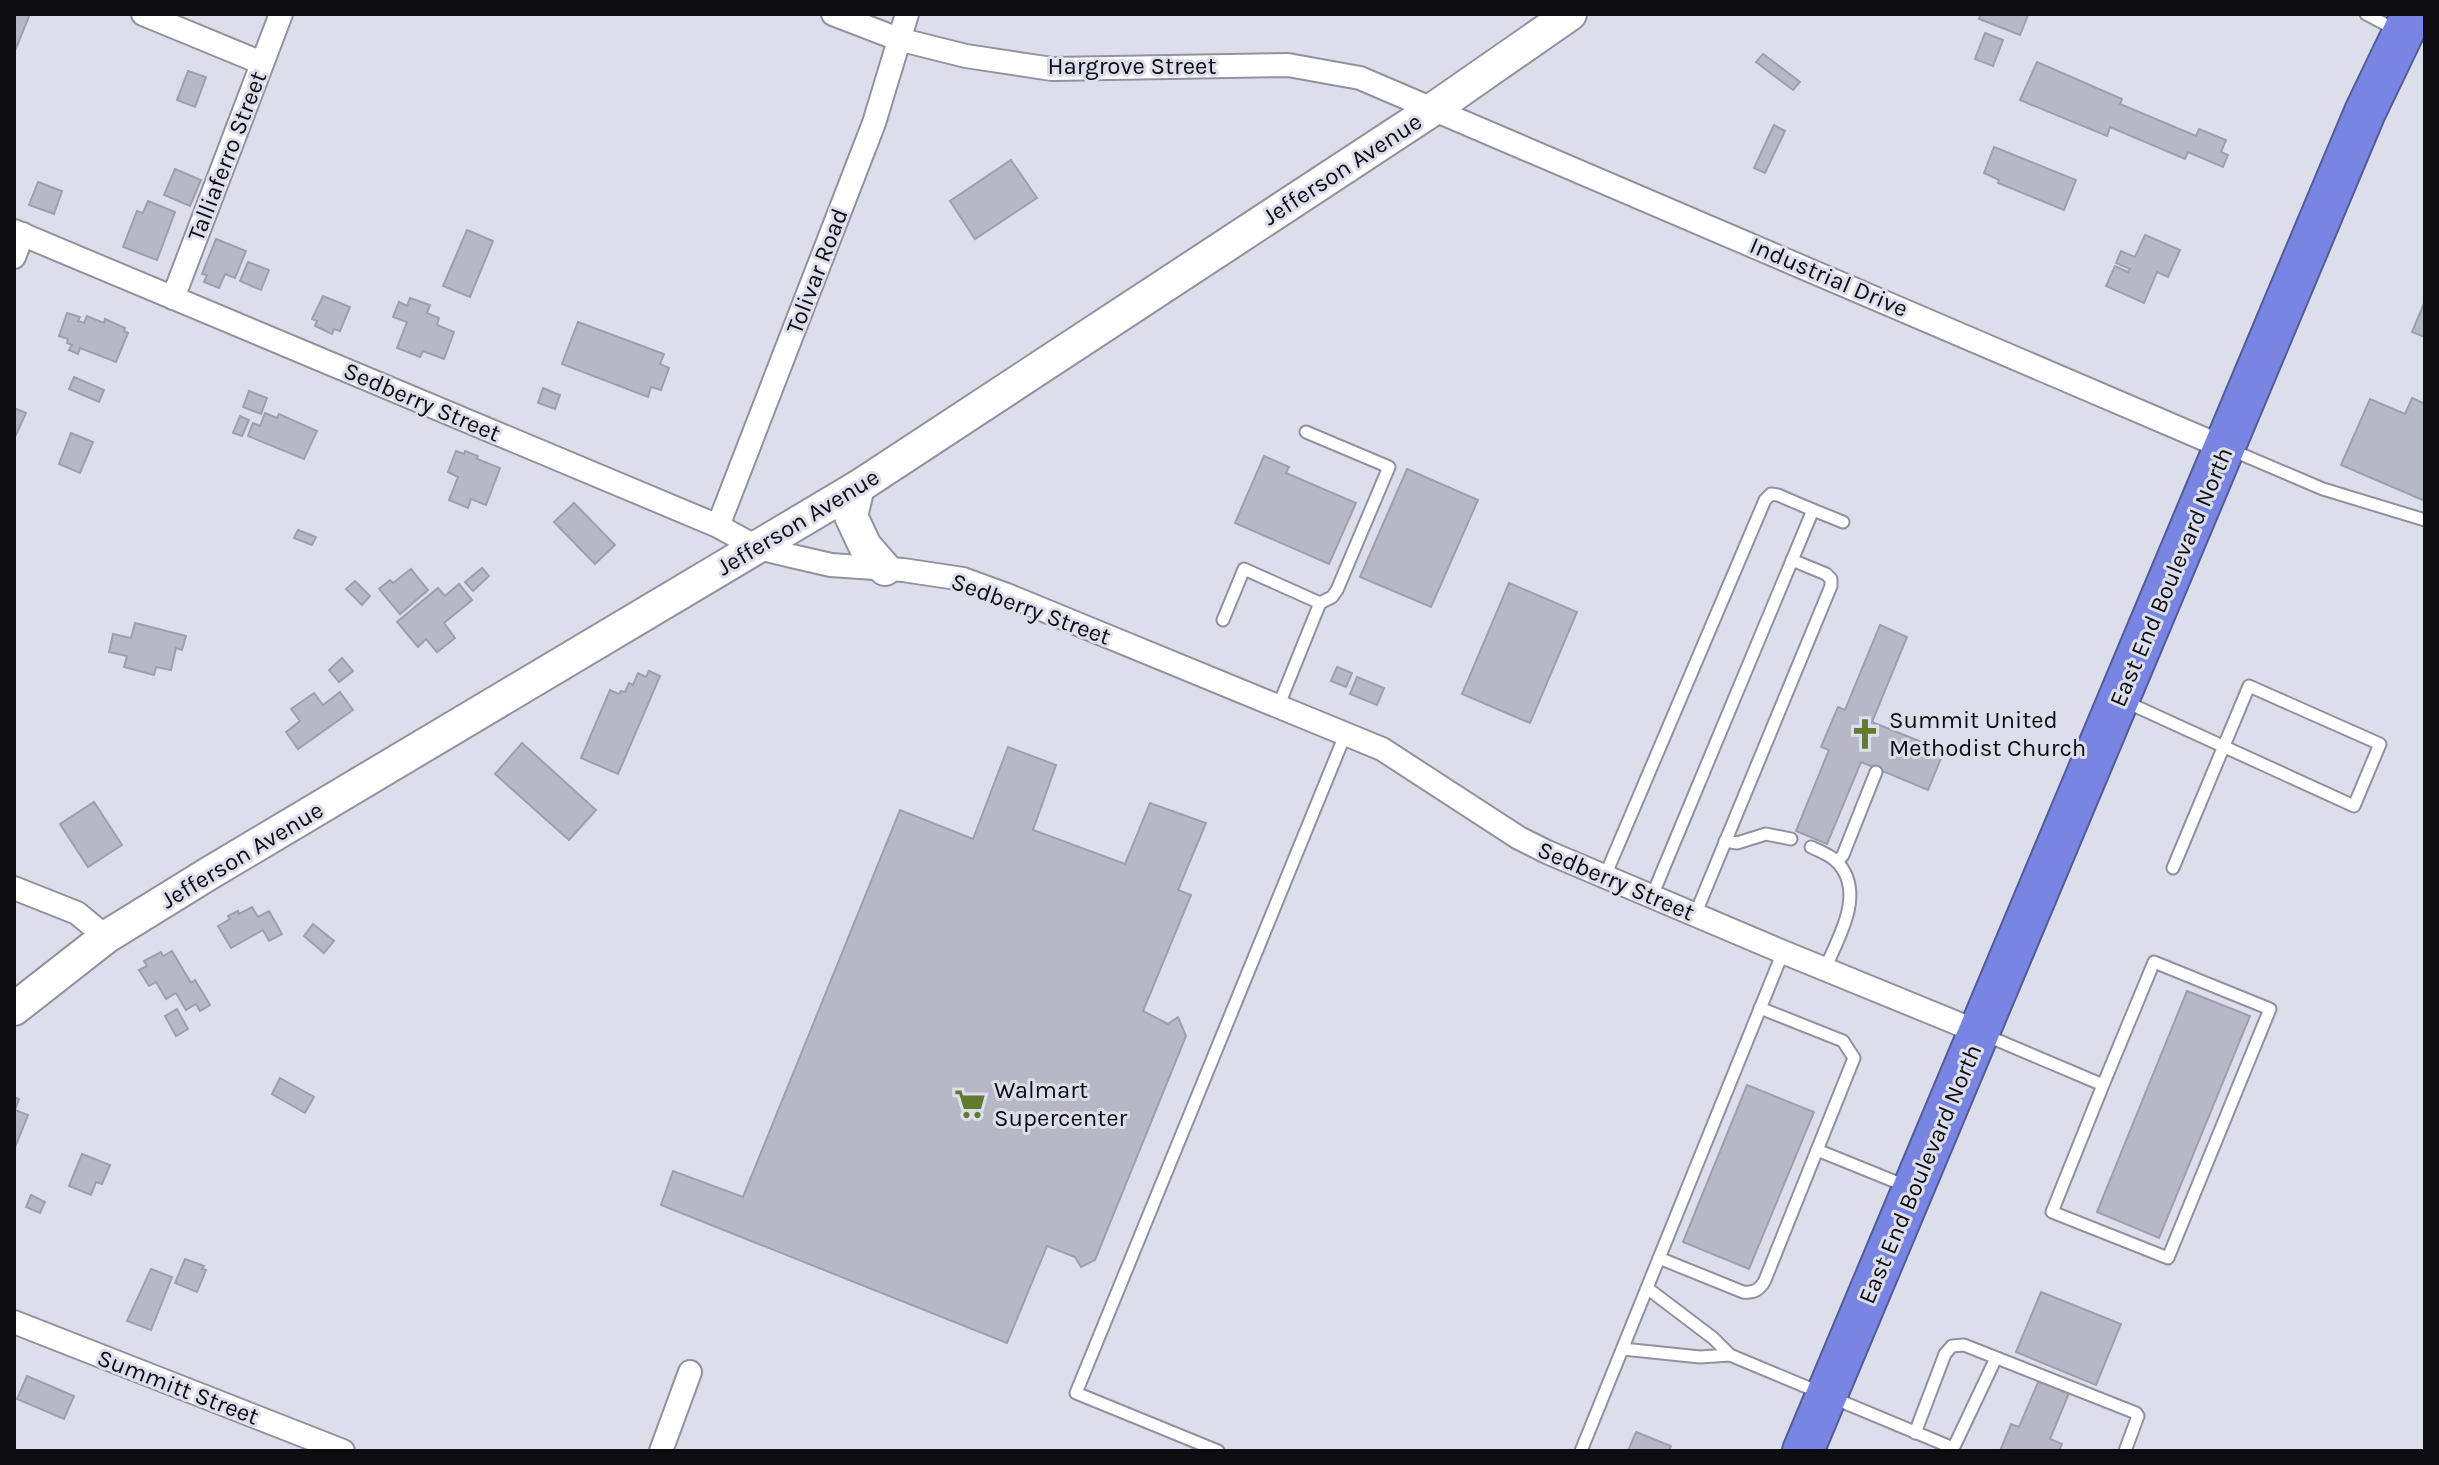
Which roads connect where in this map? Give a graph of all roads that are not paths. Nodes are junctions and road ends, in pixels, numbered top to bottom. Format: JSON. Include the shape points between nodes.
{"nodes":[{"id":1,"x":143,"y":14,"type":"edge"},
{"id":2,"x":281,"y":14,"type":"edge"},
{"id":3,"x":833,"y":14,"type":"edge"},
{"id":4,"x":907,"y":14,"type":"edge"},
{"id":5,"x":1570,"y":14,"type":"edge"},
{"id":6,"x":2366,"y":14,"type":"edge"},
{"id":7,"x":2407,"y":24,"type":"edge"},
{"id":8,"x":898,"y":39,"type":"junction"},
{"id":9,"x":262,"y":63,"type":"junction"},
{"id":10,"x":1432,"y":110,"type":"junction"},
{"id":11,"x":19,"y":232,"type":"edge"},
{"id":12,"x":14,"y":257,"type":"edge"},
{"id":13,"x":173,"y":298,"type":"junction"},
{"id":14,"x":1306,"y":432,"type":"dead end"},
{"id":15,"x":2225,"y":448,"type":"junction"},
{"id":16,"x":858,"y":487,"type":"junction"},
{"id":17,"x":1813,"y":510,"type":"junction"},
{"id":18,"x":2425,"y":520,"type":"edge"},
{"id":19,"x":1843,"y":522,"type":"dead end"},
{"id":20,"x":718,"y":526,"type":"junction"},
{"id":21,"x":758,"y":548,"type":"junction"},
{"id":22,"x":1792,"y":560,"type":"junction"},
{"id":23,"x":885,"y":569,"type":"junction"},
{"id":24,"x":1320,"y":603,"type":"junction"},
{"id":25,"x":1223,"y":620,"type":"dead end"},
{"id":26,"x":2120,"y":699,"type":"junction"},
{"id":27,"x":1278,"y":707,"type":"junction"},
{"id":28,"x":1345,"y":735,"type":"junction"},
{"id":29,"x":2225,"y":746,"type":"junction"},
{"id":30,"x":1876,"y":772,"type":"dead end"},
{"id":31,"x":1791,"y":839,"type":"dead end"},
{"id":32,"x":1725,"y":841,"type":"junction"},
{"id":33,"x":1811,"y":847,"type":"dead end"},
{"id":34,"x":1837,"y":862,"type":"junction"},
{"id":35,"x":2173,"y":868,"type":"dead end"},
{"id":36,"x":1605,"y":876,"type":"junction"},
{"id":37,"x":14,"y":888,"type":"edge"},
{"id":38,"x":1652,"y":896,"type":"junction"},
{"id":39,"x":1695,"y":915,"type":"junction"},
{"id":40,"x":106,"y":937,"type":"junction"},
{"id":41,"x":1783,"y":952,"type":"junction"},
{"id":42,"x":1825,"y":969,"type":"junction"},
{"id":43,"x":1760,"y":1008,"type":"junction"},
{"id":44,"x":14,"y":1009,"type":"edge"},
{"id":45,"x":1981,"y":1033,"type":"junction"},
{"id":46,"x":2103,"y":1085,"type":"junction"},
{"id":47,"x":1817,"y":1150,"type":"junction"},
{"id":48,"x":1914,"y":1190,"type":"junction"},
{"id":49,"x":1659,"y":1258,"type":"junction"},
{"id":50,"x":1647,"y":1288,"type":"junction"},
{"id":51,"x":14,"y":1322,"type":"edge"},
{"id":52,"x":1623,"y":1349,"type":"junction"},
{"id":53,"x":1730,"y":1355,"type":"junction"},
{"id":54,"x":1996,"y":1358,"type":"junction"},
{"id":55,"x":690,"y":1372,"type":"dead end"},
{"id":56,"x":1825,"y":1397,"type":"junction"},
{"id":57,"x":1915,"y":1433,"type":"junction"},
{"id":58,"x":1953,"y":1450,"type":"edge"},
{"id":59,"x":343,"y":1451,"type":"edge"},
{"id":60,"x":661,"y":1451,"type":"edge"},
{"id":61,"x":1218,"y":1451,"type":"edge"},
{"id":62,"x":1581,"y":1451,"type":"edge"},
{"id":63,"x":1803,"y":1451,"type":"edge"},
{"id":64,"x":2125,"y":1451,"type":"edge"}],
"edges":[{"from":1,"to":9,"type":"street"},
{"from":2,"to":9,"type":"street","name":"Talliaferro Street"},
{"from":3,"to":8,"type":"street","name":"Hargrove Street"},
{"from":4,"to":8,"type":"street","name":"Tolivar Road"},
{"from":5,"to":10,"type":"street","name":"Jefferson Avenue"},
{"from":6,"to":7,"type":"lane"},
{"from":7,"to":15,"type":"highway","name":"East End Boulevard North"},
{"from":8,"to":10,"type":"street","name":"Hargrove Street","via":[[1052,69],[1288,65],[1360,78]]},
{"from":8,"to":20,"type":"street","name":"Tolivar Road","via":[[874,123]]},
{"from":9,"to":13,"type":"street","name":"Talliaferro Street"},
{"from":10,"to":15,"type":"street","name":"Industrial Drive"},
{"from":10,"to":16,"type":"street","name":"Jefferson Avenue"},
{"from":11,"to":12,"type":"street"},
{"from":11,"to":13,"type":"street","name":"Sedberry Street"},
{"from":13,"to":20,"type":"street","name":"Sedberry Street"},
{"from":14,"to":24,"type":"lane","via":[[1389,467],[1337,590]]},
{"from":15,"to":18,"type":"lane","via":[[2323,489]]},
{"from":15,"to":26,"type":"highway","name":"East End Boulevard North"},
{"from":16,"to":21,"type":"street","name":"Jefferson Avenue"},
{"from":16,"to":23,"type":"street","via":[[851,516],[865,546]]},
{"from":17,"to":19,"type":"lane"},
{"from":17,"to":22,"type":"lane"},
{"from":17,"to":36,"type":"lane","via":[[1778,495],[1765,500]]},
{"from":20,"to":21,"type":"street","name":"Sedberry Street"},
{"from":21,"to":23,"type":"street","name":"Sedberry Street","via":[[831,565]]},
{"from":21,"to":40,"type":"street","name":"Jefferson Avenue"},
{"from":22,"to":32,"type":"lane","via":[[1826,574],[1831,586]]},
{"from":22,"to":38,"type":"lane"},
{"from":23,"to":27,"type":"street","name":"Sedberry Street","via":[[985,586]]},
{"from":24,"to":25,"type":"lane","via":[[1244,569]]},
{"from":24,"to":27,"type":"lane"},
{"from":26,"to":29,"type":"lane"},
{"from":26,"to":45,"type":"highway","name":"East End Boulevard North"},
{"from":27,"to":28,"type":"street","name":"Sedberry Street"},
{"from":28,"to":36,"type":"street","name":"Sedberry Street","via":[[1400,759],[1519,838]]},
{"from":28,"to":61,"type":"lane","via":[[1076,1393]]},
{"from":29,"to":29,"type":"lane","via":[[2354,806],[2380,744],[2249,686]]},
{"from":29,"to":35,"type":"lane"},
{"from":30,"to":34,"type":"lane"},
{"from":31,"to":32,"type":"lane","via":[[1766,834]]},
{"from":32,"to":39,"type":"lane"},
{"from":33,"to":34,"type":"lane"},
{"from":34,"to":42,"type":"lane","via":[[1848,881],[1849,909]]},
{"from":36,"to":38,"type":"street","name":"Sedberry Street"},
{"from":37,"to":40,"type":"street","via":[[77,913]]},
{"from":38,"to":39,"type":"street","name":"Sedberry Street"},
{"from":39,"to":41,"type":"street","name":"Sedberry Street"},
{"from":40,"to":44,"type":"street","name":"Jefferson Avenue"},
{"from":41,"to":42,"type":"street","name":"Sedberry Street"},
{"from":41,"to":43,"type":"lane"},
{"from":42,"to":45,"type":"street","name":"Sedberry Street"},
{"from":43,"to":47,"type":"lane","via":[[1843,1041],[1854,1058]]},
{"from":43,"to":49,"type":"lane"},
{"from":45,"to":46,"type":"lane"},
{"from":45,"to":48,"type":"highway","name":"East End Boulevard North"},
{"from":46,"to":46,"type":"lane","via":[[2154,962],[2270,1009],[2168,1258],[2052,1212]]},
{"from":47,"to":48,"type":"lane"},
{"from":47,"to":49,"type":"lane","via":[[1761,1287],[1743,1292]]},
{"from":48,"to":56,"type":"highway","name":"East End Boulevard North"},
{"from":49,"to":50,"type":"lane"},
{"from":50,"to":52,"type":"lane"},
{"from":50,"to":53,"type":"lane"},
{"from":51,"to":59,"type":"street","name":"Summitt Street"},
{"from":52,"to":53,"type":"lane"},
{"from":52,"to":62,"type":"lane"},
{"from":53,"to":56,"type":"lane"},
{"from":54,"to":57,"type":"lane","via":[[1964,1345],[1948,1348]]},
{"from":54,"to":58,"type":"lane"},
{"from":54,"to":64,"type":"lane","via":[[2136,1413]]},
{"from":55,"to":60,"type":"street"},
{"from":56,"to":57,"type":"lane"},
{"from":56,"to":63,"type":"highway","name":"East End Boulevard North"},
{"from":57,"to":58,"type":"lane"}]}
